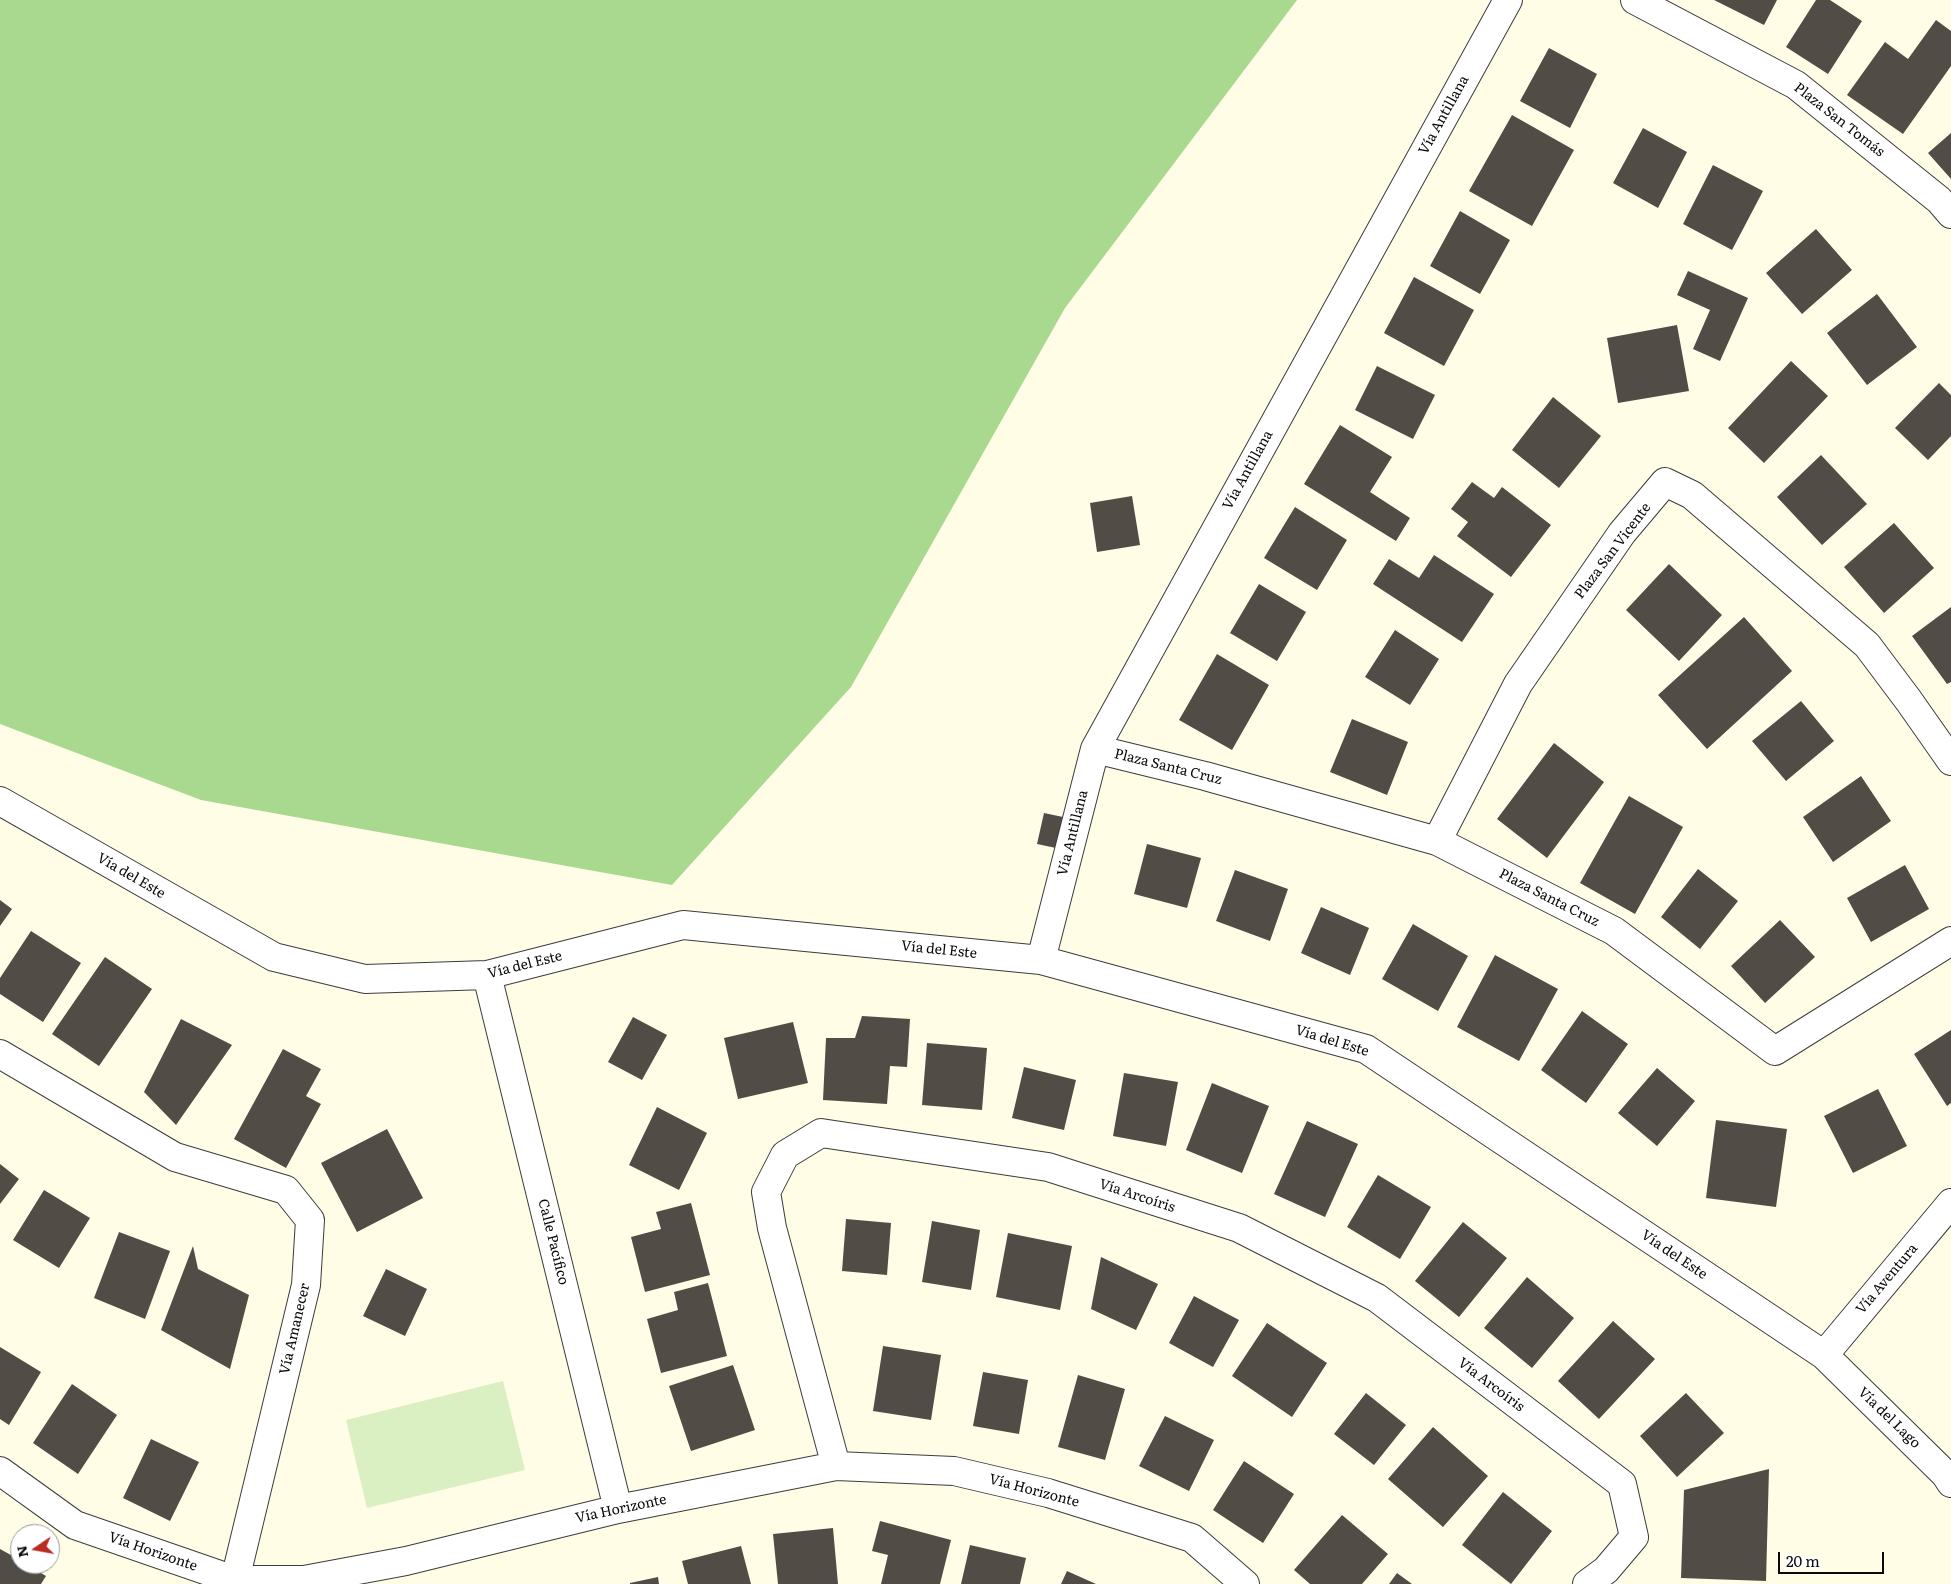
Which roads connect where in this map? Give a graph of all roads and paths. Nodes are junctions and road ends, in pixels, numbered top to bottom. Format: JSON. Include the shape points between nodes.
{"nodes":[{"id":1,"x":1508,"y":0,"type":"edge"},
{"id":2,"x":1635,"y":0,"type":"edge"},
{"id":3,"x":1951,"y":214,"type":"edge"},
{"id":4,"x":1095,"y":748,"type":"junction"},
{"id":5,"x":1951,"y":761,"type":"edge"},
{"id":6,"x":0,"y":801,"type":"edge"},
{"id":7,"x":1437,"y":841,"type":"junction"},
{"id":8,"x":1951,"y":942,"type":"edge"},
{"id":9,"x":1041,"y":960,"type":"junction"},
{"id":10,"x":487,"y":975,"type":"junction"},
{"id":11,"x":0,"y":1054,"type":"edge"},
{"id":12,"x":1951,"y":1203,"type":"edge"},
{"id":13,"x":1824,"y":1355,"type":"junction"},
{"id":14,"x":836,"y":1466,"type":"junction"},
{"id":15,"x":0,"y":1472,"type":"edge"},
{"id":16,"x":1951,"y":1483,"type":"edge"},
{"id":17,"x":618,"y":1509,"type":"junction"},
{"id":18,"x":234,"y":1582,"type":"edge"},
{"id":19,"x":1245,"y":1584,"type":"edge"},
{"id":20,"x":1588,"y":1584,"type":"edge"}],
"edges":[{"from":1,"to":4,"type":"street","name":"Vía Antillana"},
{"from":2,"to":3,"type":"street","name":"Plaza San Tomás","via":[[1796,85],[1939,200]]},
{"from":4,"to":7,"type":"street","name":"Plaza Santa Cruz"},
{"from":4,"to":9,"type":"street","name":"Vía Antillana"},
{"from":5,"to":7,"type":"street","name":"Plaza San Vicente","via":[[1867,645],[1692,495],[1665,482],[1622,533],[1518,684]]},
{"from":6,"to":10,"type":"street","name":"Vía del Este","via":[[274,957],[365,979]]},
{"from":7,"to":8,"type":"street","name":"Plaza Santa Cruz","via":[[1614,931],[1775,1051]]},
{"from":9,"to":10,"type":"street","name":"Vía del Este","via":[[683,924]]},
{"from":9,"to":13,"type":"street","name":"Vía del Este","via":[[1366,1049]]},
{"from":10,"to":17,"type":"street","name":"Calle Pacífico"},
{"from":11,"to":18,"type":"street","name":"Vía Amanecer","via":[[175,1157],[286,1190],[310,1220],[306,1285]]},
{"from":12,"to":13,"type":"street","name":"Vía Aventura"},
{"from":13,"to":16,"type":"street","name":"Vía del Lago"},
{"from":14,"to":17,"type":"street","name":"Vía Horizonte"},
{"from":14,"to":19,"type":"street","name":"Vía Horizonte","via":[[954,1470],[1048,1493],[1192,1538]]},
{"from":14,"to":20,"type":"street","name":"Vía Arcoíris","via":[[772,1228],[766,1192],[784,1155],[821,1133],[1048,1167],[1239,1228],[1377,1298],[1622,1484],[1634,1537],[1606,1570]]},
{"from":15,"to":18,"type":"street","name":"Vía Horizonte","via":[[75,1525]]},
{"from":17,"to":18,"type":"street","name":"Vía Horizonte","via":[[406,1561],[304,1580]]}]}
